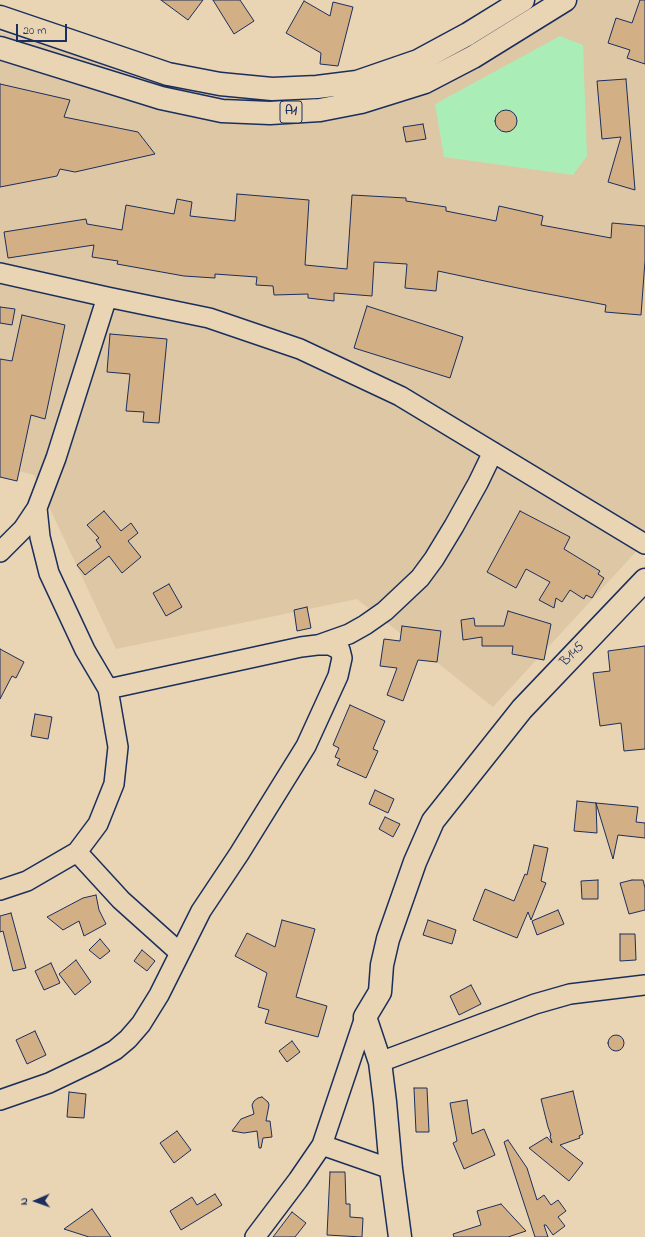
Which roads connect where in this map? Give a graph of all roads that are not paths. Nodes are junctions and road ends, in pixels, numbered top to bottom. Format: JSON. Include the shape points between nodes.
{"nodes":[{"id":1,"x":524,"y":0,"type":"edge"},
{"id":2,"x":565,"y":0,"type":"edge"},
{"id":3,"x":0,"y":17,"type":"edge"},
{"id":4,"x":0,"y":48,"type":"edge"},
{"id":5,"x":0,"y":273,"type":"edge"},
{"id":6,"x":107,"y":297,"type":"junction"},
{"id":7,"x":493,"y":452,"type":"junction"},
{"id":8,"x":37,"y":508,"type":"junction"},
{"id":9,"x":645,"y":544,"type":"edge"},
{"id":10,"x":0,"y":552,"type":"edge"},
{"id":11,"x":645,"y":580,"type":"edge"},
{"id":12,"x":317,"y":645,"type":"junction"},
{"id":13,"x":108,"y":689,"type":"junction"},
{"id":14,"x":77,"y":852,"type":"junction"},
{"id":15,"x":0,"y":890,"type":"edge"},
{"id":16,"x":180,"y":953,"type":"junction"},
{"id":17,"x":645,"y":985,"type":"edge"},
{"id":18,"x":365,"y":1017,"type":"junction"},
{"id":19,"x":380,"y":1062,"type":"junction"},
{"id":20,"x":0,"y":1100,"type":"edge"},
{"id":21,"x":322,"y":1145,"type":"junction"},
{"id":22,"x":391,"y":1169,"type":"junction"},
{"id":23,"x":255,"y":1237,"type":"edge"},
{"id":24,"x":400,"y":1237,"type":"edge"}],
"edges":[{"from":1,"to":3,"type":"main road","number":"A1","via":[[418,61],[357,82],[272,89],[220,84],[168,74]]},
{"from":2,"to":4,"type":"main road","number":"A1","via":[[473,57],[425,82],[361,102],[320,110],[270,113],[222,111],[161,98]]},
{"from":5,"to":6,"type":"street"},
{"from":6,"to":7,"type":"street","via":[[209,318],[300,349],[400,396]]},
{"from":6,"to":8,"type":"street","via":[[56,458]]},
{"from":7,"to":9,"type":"street"},
{"from":7,"to":12,"type":"street","via":[[454,526],[420,578],[385,611],[365,625],[349,634]]},
{"from":8,"to":10,"type":"street","via":[[23,529]]},
{"from":8,"to":13,"type":"street","via":[[40,538],[49,573],[85,650]]},
{"from":11,"to":18,"type":"main road","name":"B145","number":"B145","via":[[522,709],[433,822],[388,939],[382,965],[380,992]]},
{"from":12,"to":13,"type":"street"},
{"from":12,"to":16,"type":"street","via":[[330,645],[340,650],[342,658],[329,697],[306,746],[201,911]]},
{"from":13,"to":14,"type":"street","via":[[118,747],[114,784],[98,824]]},
{"from":14,"to":15,"type":"street","via":[[26,881]]},
{"from":14,"to":16,"type":"street","via":[[121,900]]},
{"from":16,"to":20,"type":"street","via":[[141,1024],[115,1050],[48,1083]]},
{"from":17,"to":19,"type":"street","via":[[570,994],[535,1004]]},
{"from":18,"to":19,"type":"main road"},
{"from":18,"to":21,"type":"street"},
{"from":19,"to":22,"type":"main road"},
{"from":21,"to":22,"type":"street"},
{"from":21,"to":23,"type":"street"},
{"from":22,"to":24,"type":"main road"}]}
